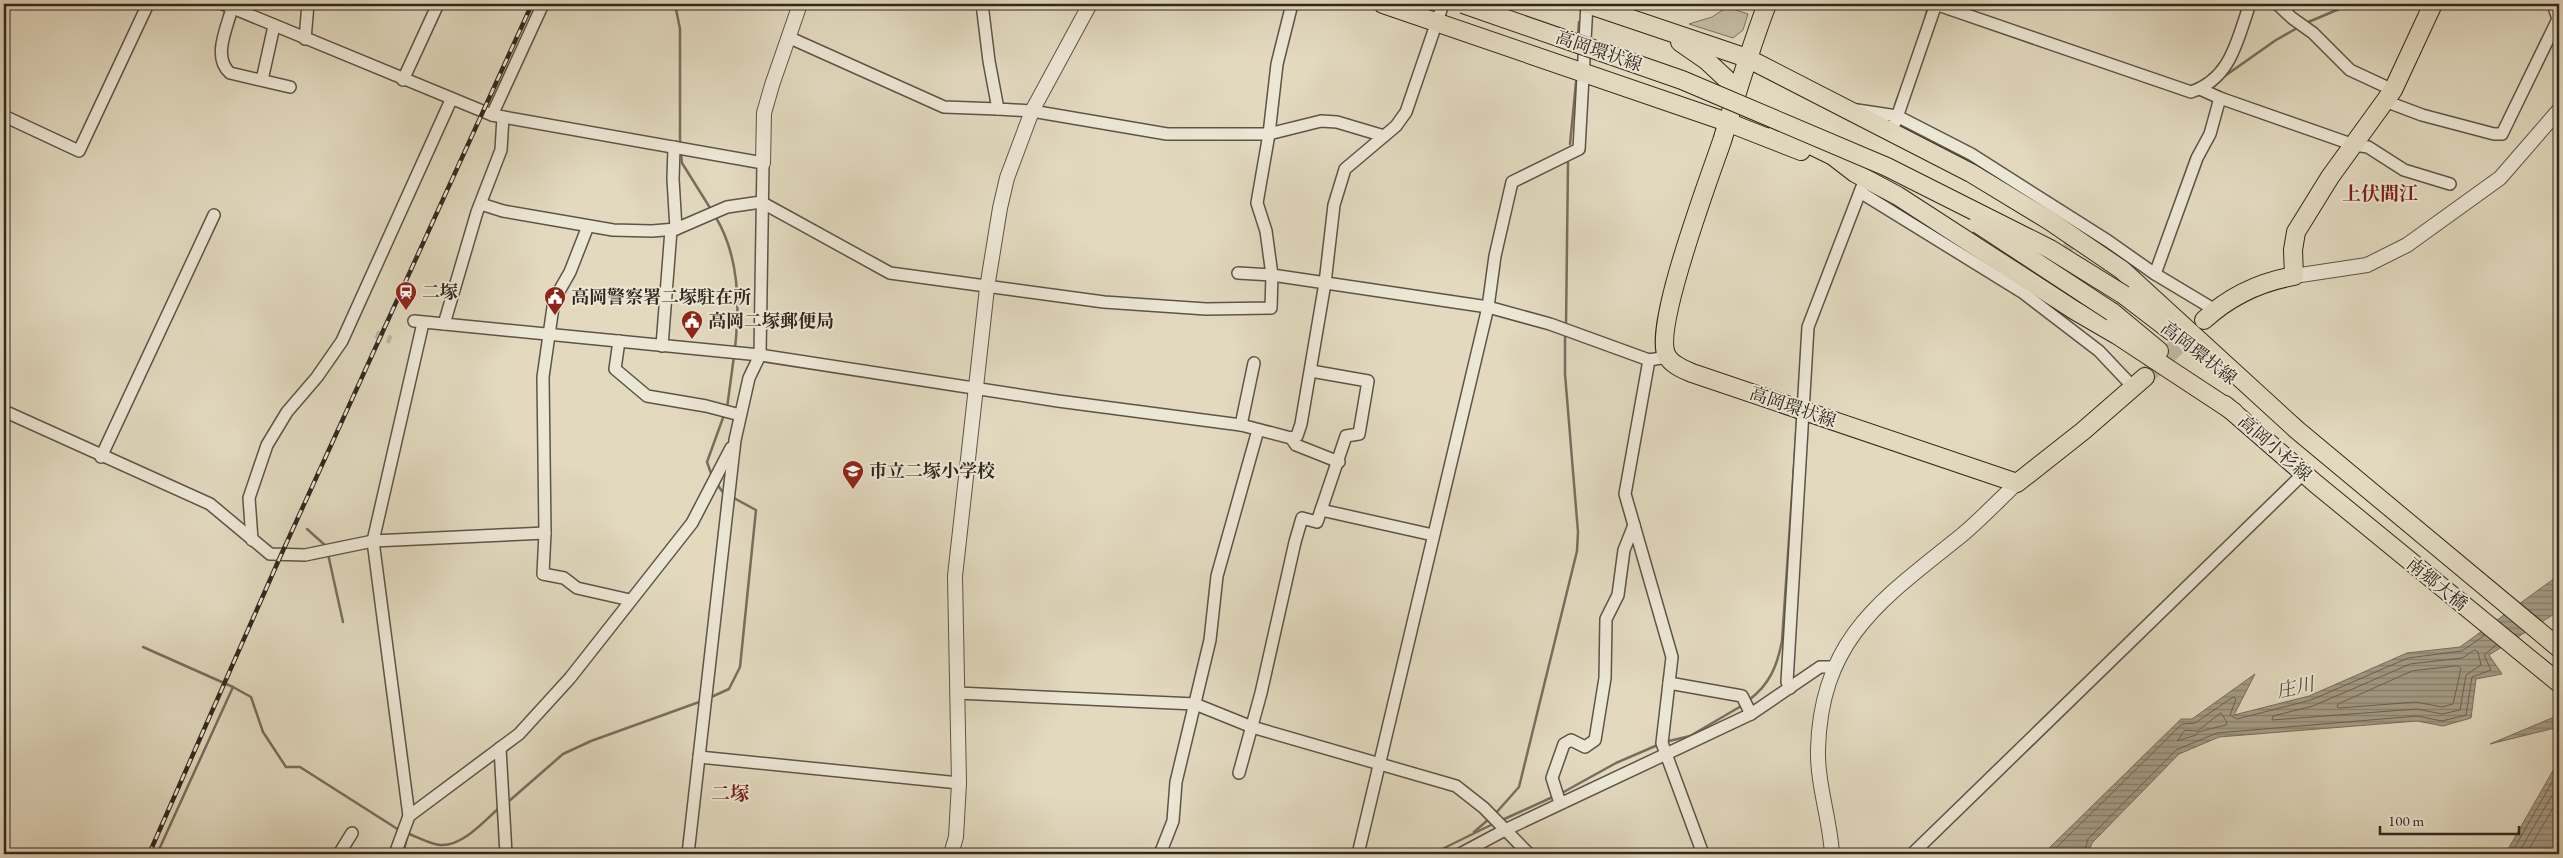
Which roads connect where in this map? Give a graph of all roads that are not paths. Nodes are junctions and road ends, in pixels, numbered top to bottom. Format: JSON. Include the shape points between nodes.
{"nodes":[{"id":1,"x":148,"y":4,"type":"edge"},
{"id":2,"x":308,"y":4,"type":"edge"},
{"id":3,"x":438,"y":4,"type":"edge"},
{"id":4,"x":542,"y":4,"type":"edge"},
{"id":5,"x":800,"y":4,"type":"edge"},
{"id":6,"x":982,"y":4,"type":"edge"},
{"id":7,"x":1090,"y":4,"type":"edge"},
{"id":8,"x":1292,"y":4,"type":"edge"},
{"id":9,"x":1383,"y":4,"type":"edge"},
{"id":10,"x":1443,"y":4,"type":"edge"},
{"id":11,"x":1463,"y":4,"type":"edge"},
{"id":12,"x":1587,"y":4,"type":"edge"},
{"id":13,"x":1767,"y":4,"type":"edge"},
{"id":14,"x":1937,"y":4,"type":"edge"},
{"id":15,"x":2250,"y":4,"type":"edge"},
{"id":16,"x":2277,"y":4,"type":"edge"},
{"id":17,"x":2433,"y":4,"type":"edge"},
{"id":18,"x":2553,"y":4,"type":"edge"},
{"id":19,"x":227,"y":5,"type":"edge"},
{"id":20,"x":1437,"y":21,"type":"junction"},
{"id":21,"x":274,"y":26,"type":"junction"},
{"id":22,"x":1666,"y":32,"type":"junction"},
{"id":23,"x":788,"y":37,"type":"junction"},
{"id":24,"x":305,"y":39,"type":"junction"},
{"id":25,"x":1747,"y":58,"type":"junction"},
{"id":26,"x":1582,"y":72,"type":"junction"},
{"id":27,"x":1777,"y":74,"type":"junction"},
{"id":28,"x":262,"y":80,"type":"junction"},
{"id":29,"x":403,"y":80,"type":"junction"},
{"id":30,"x":290,"y":87,"type":"dead end"},
{"id":31,"x":2200,"y":89,"type":"junction"},
{"id":32,"x":1737,"y":91,"type":"junction"},
{"id":33,"x":2389,"y":96,"type":"junction"},
{"id":34,"x":2220,"y":98,"type":"junction"},
{"id":35,"x":450,"y":100,"type":"junction"},
{"id":36,"x":1679,"y":108,"type":"junction"},
{"id":37,"x":998,"y":110,"type":"junction"},
{"id":38,"x":2559,"y":110,"type":"edge"},
{"id":39,"x":1032,"y":111,"type":"junction"},
{"id":40,"x":4,"y":116,"type":"edge"},
{"id":41,"x":498,"y":116,"type":"junction"},
{"id":42,"x":2559,"y":121,"type":"edge"},
{"id":43,"x":1727,"y":122,"type":"junction"},
{"id":44,"x":1895,"y":124,"type":"junction"},
{"id":45,"x":2539,"y":133,"type":"junction"},
{"id":46,"x":1269,"y":134,"type":"junction"},
{"id":47,"x":1384,"y":136,"type":"junction"},
{"id":48,"x":2354,"y":145,"type":"junction"},
{"id":49,"x":674,"y":148,"type":"junction"},
{"id":50,"x":762,"y":163,"type":"junction"},
{"id":51,"x":1887,"y":167,"type":"junction"},
{"id":52,"x":1860,"y":181,"type":"junction"},
{"id":53,"x":2450,"y":184,"type":"dead end"},
{"id":54,"x":761,"y":202,"type":"junction"},
{"id":55,"x":481,"y":204,"type":"junction"},
{"id":56,"x":214,"y":215,"type":"dead end"},
{"id":57,"x":588,"y":226,"type":"junction"},
{"id":58,"x":674,"y":229,"type":"junction"},
{"id":59,"x":1238,"y":273,"type":"dead end"},
{"id":60,"x":2155,"y":274,"type":"junction"},
{"id":61,"x":1272,"y":275,"type":"junction"},
{"id":62,"x":2294,"y":276,"type":"junction"},
{"id":63,"x":1325,"y":283,"type":"junction"},
{"id":64,"x":986,"y":288,"type":"junction"},
{"id":65,"x":1488,"y":307,"type":"junction"},
{"id":66,"x":2209,"y":315,"type":"joint"},
{"id":67,"x":444,"y":324,"type":"junction"},
{"id":68,"x":548,"y":335,"type":"junction"},
{"id":69,"x":619,"y":341,"type":"junction"},
{"id":70,"x":662,"y":346,"type":"junction"},
{"id":71,"x":760,"y":355,"type":"junction"},
{"id":72,"x":1667,"y":357,"type":"junction"},
{"id":73,"x":1649,"y":360,"type":"junction"},
{"id":74,"x":1254,"y":363,"type":"dead end"},
{"id":75,"x":1311,"y":371,"type":"junction"},
{"id":76,"x":2139,"y":383,"type":"joint"},
{"id":77,"x":975,"y":389,"type":"junction"},
{"id":78,"x":1802,"y":410,"type":"junction"},
{"id":79,"x":4,"y":411,"type":"edge"},
{"id":80,"x":2234,"y":412,"type":"junction"},
{"id":81,"x":740,"y":414,"type":"junction"},
{"id":82,"x":1240,"y":425,"type":"junction"},
{"id":83,"x":1258,"y":430,"type":"junction"},
{"id":84,"x":2297,"y":430,"type":"junction"},
{"id":85,"x":1291,"y":438,"type":"junction"},
{"id":86,"x":735,"y":440,"type":"junction"},
{"id":87,"x":101,"y":457,"type":"junction"},
{"id":88,"x":1339,"y":462,"type":"junction"},
{"id":89,"x":2334,"y":462,"type":"joint"},
{"id":90,"x":2310,"y":479,"type":"junction"},
{"id":91,"x":2017,"y":483,"type":"junction"},
{"id":92,"x":1321,"y":510,"type":"junction"},
{"id":93,"x":1634,"y":525,"type":"junction"},
{"id":94,"x":545,"y":533,"type":"junction"},
{"id":95,"x":1432,"y":536,"type":"junction"},
{"id":96,"x":252,"y":540,"type":"junction"},
{"id":97,"x":373,"y":542,"type":"junction"},
{"id":98,"x":630,"y":600,"type":"junction"},
{"id":99,"x":2559,"y":648,"type":"edge"},
{"id":100,"x":1835,"y":667,"type":"junction"},
{"id":101,"x":1669,"y":683,"type":"junction"},
{"id":102,"x":2559,"y":683,"type":"edge"},
{"id":103,"x":1790,"y":688,"type":"junction"},
{"id":104,"x":957,"y":693,"type":"junction"},
{"id":105,"x":1196,"y":704,"type":"junction"},
{"id":106,"x":1751,"y":714,"type":"junction"},
{"id":107,"x":1252,"y":727,"type":"junction"},
{"id":108,"x":500,"y":748,"type":"junction"},
{"id":109,"x":1665,"y":753,"type":"junction"},
{"id":110,"x":699,"y":757,"type":"junction"},
{"id":111,"x":1379,"y":763,"type":"junction"},
{"id":112,"x":1239,"y":773,"type":"dead end"},
{"id":113,"x":959,"y":783,"type":"junction"},
{"id":114,"x":1560,"y":804,"type":"junction"},
{"id":115,"x":409,"y":816,"type":"junction"},
{"id":116,"x":1505,"y":830,"type":"junction"},
{"id":117,"x":352,"y":833,"type":"dead end"},
{"id":118,"x":339,"y":854,"type":"edge"},
{"id":119,"x":396,"y":854,"type":"edge"},
{"id":120,"x":506,"y":854,"type":"edge"},
{"id":121,"x":688,"y":854,"type":"edge"},
{"id":122,"x":950,"y":854,"type":"edge"},
{"id":123,"x":1160,"y":854,"type":"edge"},
{"id":124,"x":1358,"y":854,"type":"edge"},
{"id":125,"x":1460,"y":854,"type":"edge"},
{"id":126,"x":1529,"y":854,"type":"edge"},
{"id":127,"x":1703,"y":854,"type":"edge"},
{"id":128,"x":1832,"y":854,"type":"edge"},
{"id":129,"x":1912,"y":854,"type":"edge"}],
"edges":[{"from":1,"to":40,"type":"street","via":[[79,151]]},
{"from":2,"to":24,"type":"street"},
{"from":3,"to":29,"type":"street"},
{"from":4,"to":41,"type":"street"},
{"from":5,"to":23,"type":"street"},
{"from":6,"to":37,"type":"street","via":[[988,61]]},
{"from":7,"to":39,"type":"street"},
{"from":8,"to":46,"type":"street","via":[[1277,64]]},
{"from":9,"to":20,"type":"main road"},
{"from":10,"to":20,"type":"street"},
{"from":11,"to":51,"type":"main road","name":"高岡環状線","bridge":true,"via":[[1682,80]]},
{"from":12,"to":22,"type":"main road"},
{"from":12,"to":26,"type":"street"},
{"from":13,"to":25,"type":"main road"},
{"from":14,"to":31,"type":"street","via":[[2178,88],[2191,92]]},
{"from":14,"to":44,"type":"street"},
{"from":15,"to":31,"type":"street","via":[[2228,65]]},
{"from":16,"to":33,"type":"street","via":[[2313,33],[2350,70]]},
{"from":17,"to":33,"type":"main road"},
{"from":18,"to":33,"type":"street","via":[[2558,19],[2502,134],[2422,115]]},
{"from":19,"to":21,"type":"street"},
{"from":19,"to":28,"type":"street","via":[[220,56],[223,66],[230,73]]},
{"from":20,"to":26,"type":"main road"},
{"from":20,"to":47,"type":"street","via":[[1406,112]]},
{"from":21,"to":24,"type":"street"},
{"from":21,"to":28,"type":"street"},
{"from":22,"to":25,"type":"main road"},
{"from":22,"to":32,"type":"main road","via":[[1706,60]]},
{"from":23,"to":37,"type":"street","via":[[944,107]]},
{"from":23,"to":50,"type":"street","via":[[764,113]]},
{"from":24,"to":29,"type":"street"},
{"from":25,"to":27,"type":"main road"},
{"from":25,"to":32,"type":"main road"},
{"from":26,"to":36,"type":"main road"},
{"from":26,"to":65,"type":"street","via":[[1579,150],[1512,182],[1495,256]]},
{"from":27,"to":32,"type":"main road","via":[[1760,76]]},
{"from":27,"to":44,"type":"main road","via":[[1842,107]]},
{"from":28,"to":30,"type":"street"},
{"from":29,"to":35,"type":"street"},
{"from":31,"to":34,"type":"street"},
{"from":32,"to":36,"type":"main road"},
{"from":32,"to":43,"type":"main road"},
{"from":32,"to":52,"type":"main road","via":[[1779,129],[1833,156]]},
{"from":33,"to":48,"type":"main road"},
{"from":34,"to":48,"type":"street"},
{"from":34,"to":60,"type":"street","via":[[2210,134],[2197,158]]},
{"from":35,"to":41,"type":"street"},
{"from":35,"to":96,"type":"street","via":[[342,341],[317,377],[286,412],[267,445],[248,498]]},
{"from":36,"to":43,"type":"main road"},
{"from":37,"to":39,"type":"street"},
{"from":38,"to":45,"type":"street"},
{"from":39,"to":46,"type":"street","via":[[1167,134]]},
{"from":39,"to":64,"type":"street","via":[[1007,178]]},
{"from":41,"to":49,"type":"street"},
{"from":41,"to":55,"type":"street","via":[[501,150]]},
{"from":42,"to":45,"type":"street"},
{"from":43,"to":52,"type":"main road"},
{"from":43,"to":72,"type":"main road","via":[[1693,219],[1668,317]]},
{"from":44,"to":60,"type":"street","via":[[1971,154]]},
{"from":44,"to":84,"type":"main road","via":[[2122,270]]},
{"from":45,"to":62,"type":"street","via":[[2500,178],[2407,245],[2367,265]]},
{"from":46,"to":47,"type":"street","via":[[1321,121],[1337,122]]},
{"from":46,"to":61,"type":"street","via":[[1257,203],[1266,231]]},
{"from":47,"to":63,"type":"street","via":[[1344,169],[1334,205]]},
{"from":48,"to":53,"type":"street","via":[[2368,147],[2404,170]]},
{"from":48,"to":62,"type":"main road","via":[[2296,232]]},
{"from":49,"to":50,"type":"street"},
{"from":49,"to":58,"type":"street"},
{"from":50,"to":54,"type":"street"},
{"from":51,"to":80,"type":"main road","name":"高岡環状線","bridge":true,"via":[[2112,312]]},
{"from":51,"to":84,"type":"main road","name":"高岡環状線","bridge":true,"via":[[2050,249],[2124,295]]},
{"from":52,"to":76,"type":"street","via":[[2022,292]]},
{"from":52,"to":78,"type":"street","via":[[1808,327]]},
{"from":52,"to":80,"type":"main road","via":[[1906,201]]},
{"from":54,"to":58,"type":"street","via":[[727,207]]},
{"from":54,"to":64,"type":"street","via":[[890,273]]},
{"from":54,"to":71,"type":"street"},
{"from":55,"to":57,"type":"street"},
{"from":55,"to":67,"type":"street"},
{"from":56,"to":87,"type":"street"},
{"from":57,"to":58,"type":"street","via":[[652,232]]},
{"from":57,"to":68,"type":"street","via":[[570,272],[554,300]]},
{"from":58,"to":70,"type":"street"},
{"from":59,"to":61,"type":"street"},
{"from":60,"to":66,"type":"street"},
{"from":61,"to":63,"type":"street"},
{"from":61,"to":64,"type":"street","via":[[1271,308],[1206,309],[1104,302]]},
{"from":62,"to":66,"type":"main road","via":[[2269,281],[2239,294]]},
{"from":63,"to":65,"type":"street"},
{"from":63,"to":75,"type":"street"},
{"from":64,"to":77,"type":"street"},
{"from":65,"to":73,"type":"street","via":[[1550,324]]},
{"from":65,"to":95,"type":"street"},
{"from":67,"to":68,"type":"street"},
{"from":67,"to":97,"type":"street","via":[[418,322]]},
{"from":68,"to":69,"type":"street"},
{"from":68,"to":94,"type":"street","via":[[543,377]]},
{"from":69,"to":70,"type":"street"},
{"from":69,"to":81,"type":"street","via":[[615,369],[647,396]]},
{"from":70,"to":71,"type":"street"},
{"from":71,"to":77,"type":"street"},
{"from":71,"to":81,"type":"street","via":[[749,378]]},
{"from":72,"to":73,"type":"street"},
{"from":72,"to":78,"type":"main road","name":"高岡環状線","via":[[1677,367],[1692,373]]},
{"from":73,"to":93,"type":"street","via":[[1625,494]]},
{"from":74,"to":82,"type":"street"},
{"from":75,"to":85,"type":"street","via":[[1297,436]]},
{"from":75,"to":88,"type":"street","via":[[1368,381],[1359,434],[1346,436]]},
{"from":76,"to":91,"type":"main road"},
{"from":77,"to":82,"type":"street"},
{"from":77,"to":104,"type":"street","via":[[955,576]]},
{"from":78,"to":91,"type":"main road","name":"高岡環状線"},
{"from":78,"to":103,"type":"street"},
{"from":79,"to":87,"type":"street"},
{"from":80,"to":90,"type":"main road","name":"高岡小杉線"},
{"from":81,"to":86,"type":"street"},
{"from":82,"to":83,"type":"street"},
{"from":83,"to":85,"type":"street"},
{"from":83,"to":105,"type":"street","via":[[1217,576],[1210,640]]},
{"from":84,"to":89,"type":"main road","name":"高岡小杉線"},
{"from":85,"to":88,"type":"street","via":[[1296,445]]},
{"from":86,"to":98,"type":"street","via":[[692,523]]},
{"from":86,"to":110,"type":"street"},
{"from":87,"to":96,"type":"street","via":[[210,504]]},
{"from":88,"to":92,"type":"street"},
{"from":89,"to":99,"type":"main road","name":"南郷大橋"},
{"from":90,"to":102,"type":"main road","name":"南郷大橋"},
{"from":90,"to":129,"type":"street"},
{"from":91,"to":100,"type":"street","via":[[1963,534],[1864,618]]},
{"from":92,"to":95,"type":"street"},
{"from":92,"to":107,"type":"street","via":[[1317,522],[1302,518]]},
{"from":93,"to":101,"type":"street","via":[[1672,657]]},
{"from":93,"to":114,"type":"street","via":[[1624,550],[1618,594],[1606,619],[1605,678],[1595,740],[1585,747],[1571,740],[1564,744],[1552,778]]},
{"from":94,"to":97,"type":"street"},
{"from":94,"to":98,"type":"street","via":[[543,574],[564,578],[577,588]]},
{"from":95,"to":111,"type":"street"},
{"from":96,"to":97,"type":"street","via":[[270,554],[281,556],[305,555]]},
{"from":97,"to":115,"type":"street"},
{"from":98,"to":108,"type":"street","via":[[570,678],[531,722]]},
{"from":100,"to":103,"type":"street","via":[[1820,667]]},
{"from":100,"to":128,"type":"street","via":[[1820,718],[1818,751]]},
{"from":101,"to":106,"type":"street","via":[[1742,696]]},
{"from":101,"to":109,"type":"street","via":[[1662,743]]},
{"from":103,"to":106,"type":"street"},
{"from":104,"to":105,"type":"street"},
{"from":104,"to":113,"type":"street"},
{"from":105,"to":107,"type":"street"},
{"from":105,"to":123,"type":"street","via":[[1176,782],[1173,821]]},
{"from":106,"to":109,"type":"street"},
{"from":107,"to":111,"type":"street"},
{"from":107,"to":112,"type":"street"},
{"from":108,"to":115,"type":"street"},
{"from":108,"to":120,"type":"street"},
{"from":109,"to":114,"type":"street"},
{"from":109,"to":127,"type":"street"},
{"from":110,"to":113,"type":"street"},
{"from":110,"to":121,"type":"street"},
{"from":111,"to":116,"type":"street","via":[[1456,786]]},
{"from":111,"to":124,"type":"street"},
{"from":113,"to":122,"type":"street","via":[[956,836]]},
{"from":114,"to":116,"type":"street"},
{"from":115,"to":119,"type":"street"},
{"from":116,"to":125,"type":"street"},
{"from":116,"to":126,"type":"street"},
{"from":117,"to":118,"type":"street"}]}
